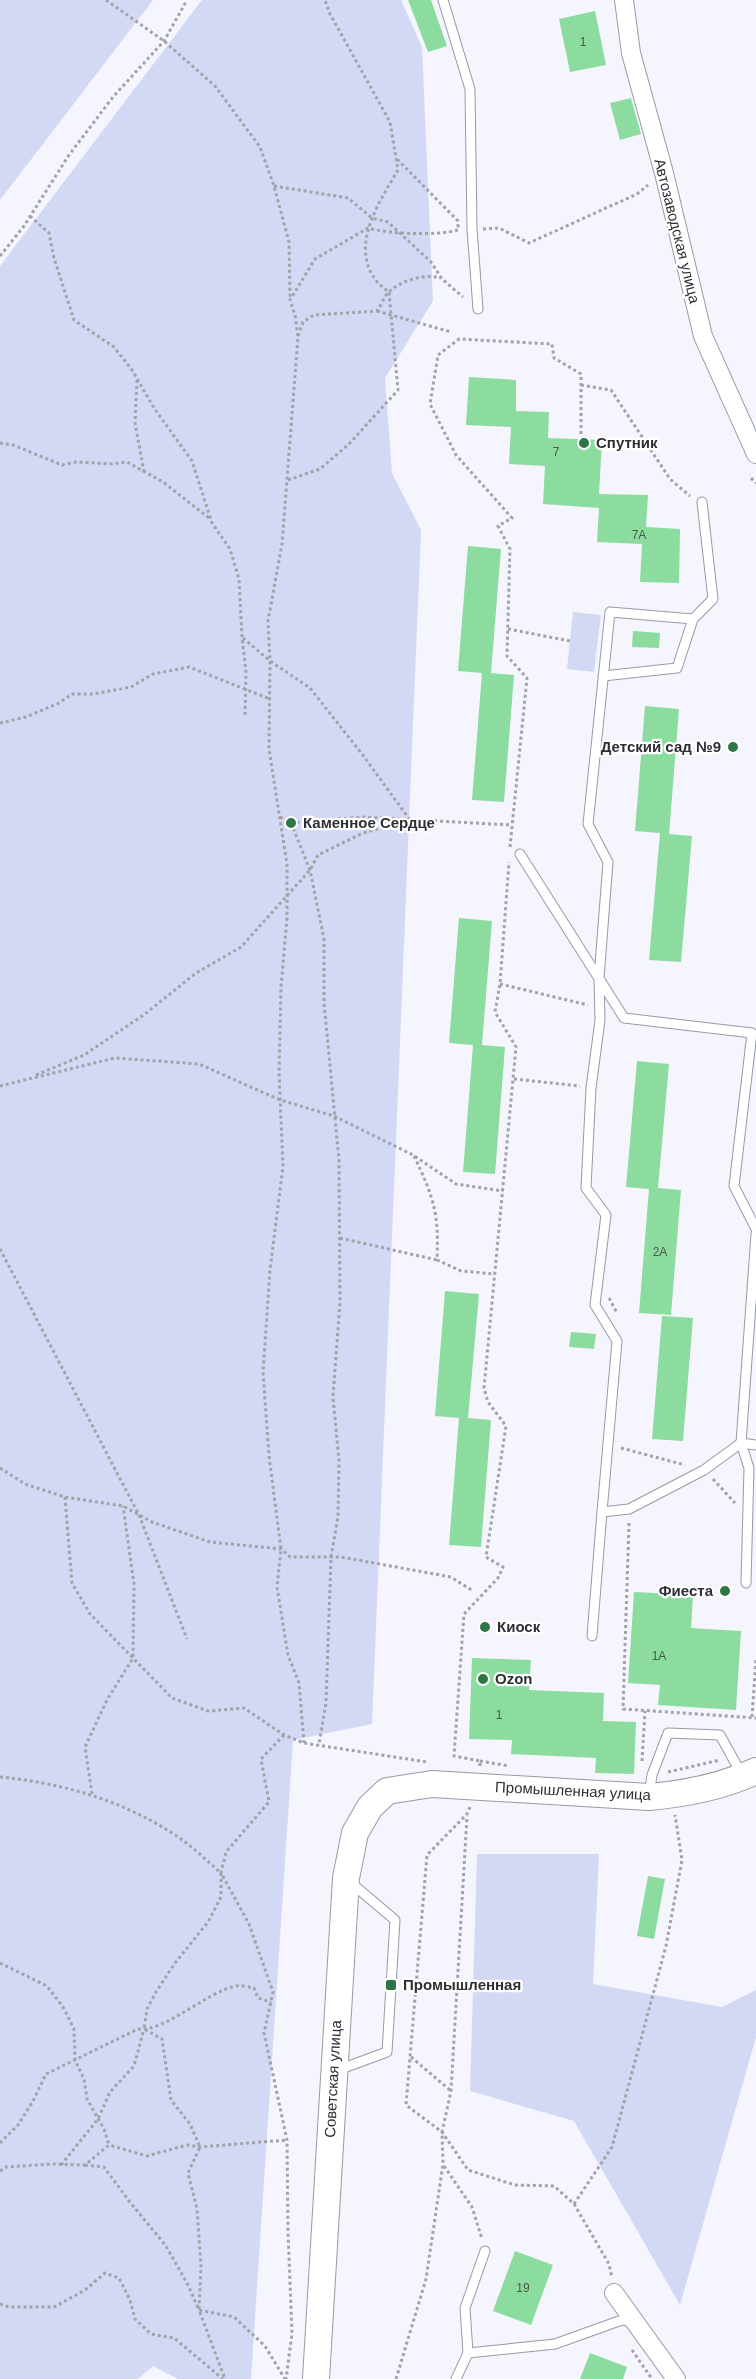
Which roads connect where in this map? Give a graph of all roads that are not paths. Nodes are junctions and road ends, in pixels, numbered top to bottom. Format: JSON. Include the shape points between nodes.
{"nodes":[{"id":1,"x":443,"y":0,"type":"edge"},
{"id":2,"x":624,"y":0,"type":"edge"},
{"id":3,"x":478,"y":309,"type":"road end"},
{"id":4,"x":756,"y":454,"type":"edge"},
{"id":5,"x":702,"y":502,"type":"road end"},
{"id":6,"x":693,"y":619,"type":"junction"},
{"id":7,"x":603,"y":676,"type":"junction"},
{"id":8,"x":520,"y":854,"type":"dead end"},
{"id":9,"x":599,"y":978,"type":"junction"},
{"id":10,"x":756,"y":1229,"type":"edge"},
{"id":11,"x":756,"y":1234,"type":"edge"},
{"id":12,"x":741,"y":1443,"type":"junction"},
{"id":13,"x":756,"y":1444,"type":"edge"},
{"id":14,"x":602,"y":1512,"type":"junction"},
{"id":15,"x":746,"y":1583,"type":"dead end"},
{"id":16,"x":592,"y":1636,"type":"dead end"},
{"id":17,"x":742,"y":1769,"type":"edge"},
{"id":18,"x":657,"y":1789,"type":"junction"},
{"id":19,"x":387,"y":1791,"type":"joint"},
{"id":20,"x":346,"y":1878,"type":"junction"},
{"id":21,"x":333,"y":2071,"type":"junction"},
{"id":22,"x":485,"y":2251,"type":"road end"},
{"id":23,"x":614,"y":2293,"type":"road end"},
{"id":24,"x":626,"y":2320,"type":"junction"},
{"id":25,"x":468,"y":2353,"type":"junction"},
{"id":26,"x":316,"y":2379,"type":"edge"},
{"id":27,"x":456,"y":2379,"type":"edge"},
{"id":28,"x":676,"y":2379,"type":"edge"}],
"edges":[{"from":1,"to":3,"type":"lane","via":[[470,89],[472,229]]},
{"from":2,"to":4,"type":"street","name":"Автозаводская улица","via":[[631,53],[703,336]]},
{"from":5,"to":6,"type":"lane","via":[[713,599]]},
{"from":6,"to":7,"type":"lane","via":[[677,668]]},
{"from":6,"to":7,"type":"lane","via":[[610,612]]},
{"from":7,"to":9,"type":"lane","via":[[588,824],[608,862]]},
{"from":8,"to":9,"type":"lane"},
{"from":9,"to":10,"type":"lane","via":[[624,1018],[752,1033],[734,1186]]},
{"from":9,"to":14,"type":"lane","via":[[586,1188],[606,1215],[595,1305],[617,1341]]},
{"from":11,"to":12,"type":"lane"},
{"from":12,"to":13,"type":"lane"},
{"from":12,"to":14,"type":"lane","via":[[704,1470],[630,1509]]},
{"from":12,"to":15,"type":"lane","via":[[749,1468]]},
{"from":14,"to":16,"type":"lane"},
{"from":17,"to":18,"type":"street","name":"Промышленная улица"},
{"from":17,"to":18,"type":"lane","via":[[720,1735],[668,1733]]},
{"from":18,"to":19,"type":"street","name":"Промышленная улица","via":[[432,1784]]},
{"from":19,"to":20,"type":"street","name":"Советская улица","via":[[370,1808],[355,1833]]},
{"from":20,"to":21,"type":"street","name":"Советская улица"},
{"from":20,"to":21,"type":"lane","via":[[395,1920],[388,2041],[387,2052]]},
{"from":21,"to":26,"type":"street","name":"Советская улица"},
{"from":22,"to":25,"type":"lane","via":[[465,2308]]},
{"from":23,"to":24,"type":"street"},
{"from":24,"to":25,"type":"lane","via":[[555,2344]]},
{"from":24,"to":28,"type":"street"},
{"from":25,"to":27,"type":"lane"}]}
